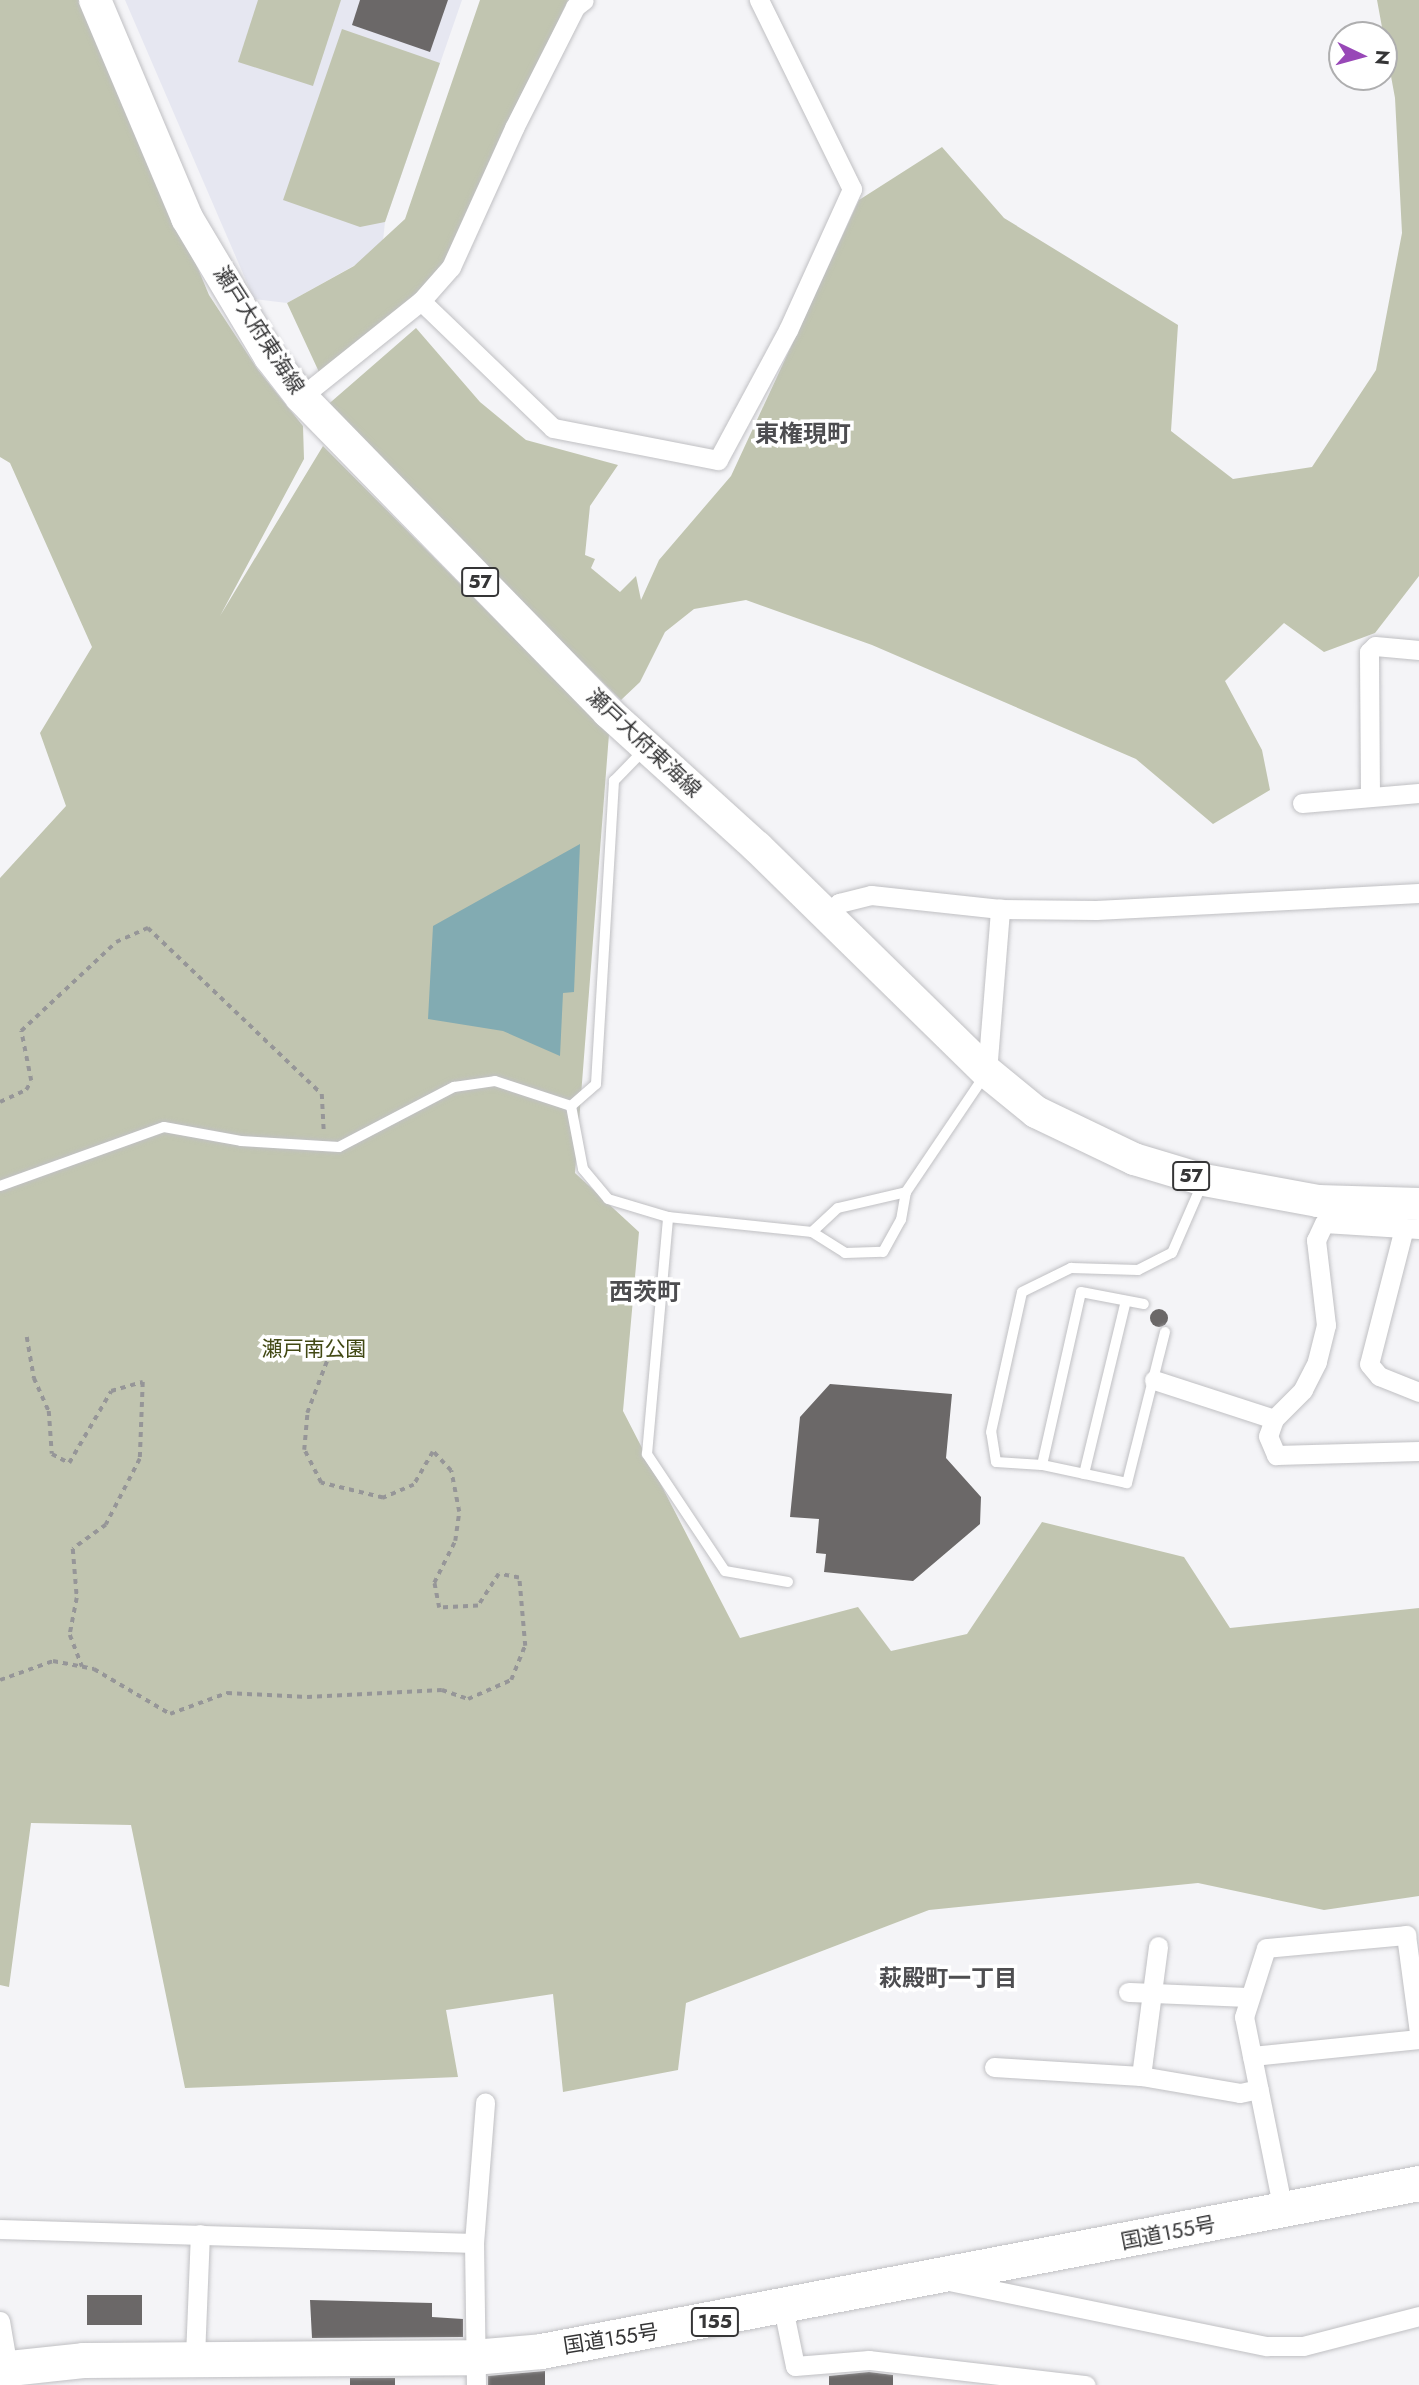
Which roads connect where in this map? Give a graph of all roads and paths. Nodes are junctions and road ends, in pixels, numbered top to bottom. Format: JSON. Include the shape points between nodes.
{"nodes":[{"id":1,"x":95,"y":0,"type":"edge"},
{"id":2,"x":584,"y":0,"type":"edge"},
{"id":3,"x":759,"y":0,"type":"edge"},
{"id":4,"x":421,"y":301,"type":"junction"},
{"id":5,"x":300,"y":397,"type":"junction"},
{"id":6,"x":1419,"y":650,"type":"edge"},
{"id":7,"x":647,"y":747,"type":"junction"},
{"id":8,"x":1419,"y":793,"type":"edge"},
{"id":9,"x":1370,"y":797,"type":"junction"},
{"id":10,"x":1302,"y":803,"type":"dead end"},
{"id":11,"x":1419,"y":893,"type":"edge"},
{"id":12,"x":1000,"y":909,"type":"junction"},
{"id":13,"x":828,"y":917,"type":"junction"},
{"id":14,"x":987,"y":1072,"type":"junction"},
{"id":15,"x":0,"y":1102,"type":"edge"},
{"id":16,"x":571,"y":1106,"type":"junction"},
{"id":17,"x":316,"y":1145,"type":"junction"},
{"id":18,"x":1204,"y":1180,"type":"junction"},
{"id":19,"x":0,"y":1186,"type":"edge"},
{"id":20,"x":906,"y":1192,"type":"junction"},
{"id":21,"x":668,"y":1217,"type":"junction"},
{"id":22,"x":1414,"y":1220,"type":"edge"},
{"id":23,"x":812,"y":1233,"type":"junction"},
{"id":24,"x":1126,"y":1301,"type":"junction"},
{"id":25,"x":1144,"y":1304,"type":"dead end"},
{"id":26,"x":1165,"y":1332,"type":"dead end"},
{"id":27,"x":27,"y":1337,"type":"dead end"},
{"id":28,"x":328,"y":1358,"type":"dead end"},
{"id":29,"x":1154,"y":1380,"type":"junction"},
{"id":30,"x":1419,"y":1392,"type":"edge"},
{"id":31,"x":1274,"y":1419,"type":"junction"},
{"id":32,"x":1419,"y":1451,"type":"edge"},
{"id":33,"x":1042,"y":1465,"type":"junction"},
{"id":34,"x":1084,"y":1474,"type":"junction"},
{"id":35,"x":788,"y":1582,"type":"dead end"},
{"id":36,"x":82,"y":1667,"type":"junction"},
{"id":37,"x":0,"y":1680,"type":"edge"},
{"id":38,"x":1158,"y":1947,"type":"dead end"},
{"id":39,"x":1128,"y":1992,"type":"dead end"},
{"id":40,"x":1152,"y":1993,"type":"junction"},
{"id":41,"x":1249,"y":1997,"type":"junction"},
{"id":42,"x":1419,"y":2032,"type":"edge"},
{"id":43,"x":1419,"y":2039,"type":"edge"},
{"id":44,"x":1252,"y":2056,"type":"junction"},
{"id":45,"x":994,"y":2067,"type":"dead end"},
{"id":46,"x":1141,"y":2076,"type":"junction"},
{"id":47,"x":1259,"y":2089,"type":"junction"},
{"id":48,"x":485,"y":2102,"type":"dead end"},
{"id":49,"x":1419,"y":2183,"type":"edge"},
{"id":50,"x":1283,"y":2210,"type":"junction"},
{"id":51,"x":0,"y":2230,"type":"edge"},
{"id":52,"x":200,"y":2234,"type":"junction"},
{"id":53,"x":474,"y":2243,"type":"junction"},
{"id":54,"x":937,"y":2278,"type":"junction"},
{"id":55,"x":783,"y":2308,"type":"junction"},
{"id":56,"x":1419,"y":2316,"type":"edge"},
{"id":57,"x":0,"y":2321,"type":"edge"},
{"id":58,"x":195,"y":2357,"type":"junction"},
{"id":59,"x":4,"y":2369,"type":"edge"},
{"id":60,"x":475,"y":2371,"type":"edge"},
{"id":61,"x":796,"y":2376,"type":"edge"},
{"id":62,"x":1019,"y":2380,"type":"edge"},
{"id":63,"x":1086,"y":2385,"type":"edge"}],
"edges":[{"from":1,"to":5,"type":"main road","name":"瀬戸大府東海線","number":"57","via":[[187,218],[270,357]]},
{"from":2,"to":4,"type":"street","via":[[575,8],[514,128],[451,267]]},
{"from":3,"to":4,"type":"street","via":[[852,189],[788,330],[718,460],[553,428]]},
{"from":4,"to":5,"type":"street"},
{"from":5,"to":7,"type":"main road","name":"瀬戸大府東海線","number":"57"},
{"from":6,"to":9,"type":"street","via":[[1371,648]]},
{"from":7,"to":13,"type":"main road","name":"瀬戸大府東海線","number":"57"},
{"from":7,"to":16,"type":"lane","via":[[614,780],[596,1084]]},
{"from":8,"to":9,"type":"street"},
{"from":9,"to":10,"type":"street"},
{"from":11,"to":12,"type":"street","via":[[1096,910]]},
{"from":12,"to":13,"type":"street","via":[[871,895],[839,903]]},
{"from":12,"to":14,"type":"street"},
{"from":13,"to":14,"type":"main road","name":"瀬戸大府東海線","number":"57"},
{"from":14,"to":18,"type":"main road","name":"瀬戸大府東海線","number":"57","via":[[1036,1112],[1134,1159]]},
{"from":14,"to":20,"type":"lane"},
{"from":15,"to":17,"type":"path","via":[[26,1090],[31,1081],[21,1031],[116,942],[148,928],[322,1094],[327,1125]]},
{"from":16,"to":17,"type":"lane","via":[[495,1081],[468,1085],[339,1147]]},
{"from":16,"to":21,"type":"lane","via":[[583,1169],[608,1199]]},
{"from":17,"to":19,"type":"lane","via":[[241,1141],[164,1127]]},
{"from":18,"to":22,"type":"main road","name":"瀬戸大府東海線","number":"57"},
{"from":18,"to":33,"type":"lane","via":[[1172,1253],[1138,1270],[1071,1268],[1022,1292],[991,1432],[996,1462]]},
{"from":20,"to":23,"type":"lane","via":[[838,1208]]},
{"from":20,"to":23,"type":"lane","via":[[901,1220],[883,1252],[845,1253]]},
{"from":21,"to":23,"type":"lane"},
{"from":21,"to":35,"type":"lane","via":[[647,1454],[725,1571]]},
{"from":22,"to":30,"type":"street","via":[[1369,1364],[1379,1376]]},
{"from":22,"to":31,"type":"street","via":[[1324,1223],[1316,1240],[1326,1325],[1317,1362],[1303,1390]]},
{"from":24,"to":25,"type":"lane"},
{"from":24,"to":33,"type":"lane","via":[[1081,1292]]},
{"from":24,"to":34,"type":"lane"},
{"from":26,"to":29,"type":"lane"},
{"from":27,"to":36,"type":"path","via":[[34,1378],[49,1410],[52,1454],[69,1463],[111,1391],[143,1382],[140,1459],[106,1525],[73,1549],[78,1598],[70,1635]]},
{"from":28,"to":36,"type":"path","via":[[307,1413],[304,1450],[321,1483],[383,1498],[414,1485],[433,1452],[451,1471],[459,1512],[455,1541],[434,1583],[439,1608],[478,1606],[499,1574],[519,1578],[525,1646],[511,1680],[468,1699],[442,1690],[307,1697],[228,1693],[170,1714]]},
{"from":29,"to":31,"type":"street"},
{"from":29,"to":34,"type":"lane","via":[[1127,1483]]},
{"from":31,"to":32,"type":"street","via":[[1268,1436],[1276,1454]]},
{"from":33,"to":34,"type":"lane"},
{"from":36,"to":37,"type":"path","via":[[53,1661]]},
{"from":38,"to":40,"type":"street"},
{"from":39,"to":40,"type":"street"},
{"from":40,"to":41,"type":"street"},
{"from":40,"to":46,"type":"street"},
{"from":41,"to":42,"type":"street","via":[[1266,1948],[1406,1935]]},
{"from":41,"to":44,"type":"street","via":[[1244,2017]]},
{"from":43,"to":44,"type":"street"},
{"from":44,"to":47,"type":"street"},
{"from":45,"to":46,"type":"street"},
{"from":46,"to":47,"type":"street","via":[[1240,2093]]},
{"from":47,"to":50,"type":"street"},
{"from":48,"to":53,"type":"street"},
{"from":49,"to":50,"type":"highway","name":"国道155号","number":"155"},
{"from":50,"to":54,"type":"highway","name":"国道155号","number":"155"},
{"from":51,"to":52,"type":"street"},
{"from":52,"to":53,"type":"street"},
{"from":52,"to":58,"type":"street"},
{"from":53,"to":60,"type":"street"},
{"from":54,"to":55,"type":"highway","name":"国道155号","number":"155"},
{"from":54,"to":56,"type":"street","via":[[1267,2346],[1303,2346]]},
{"from":55,"to":60,"type":"highway","name":"国道155号","number":"155","via":[[541,2351]]},
{"from":55,"to":61,"type":"street"},
{"from":57,"to":59,"type":"street"},
{"from":58,"to":59,"type":"highway","name":"国道155号","number":"155"},
{"from":58,"to":60,"type":"highway","name":"国道155号","number":"155"},
{"from":61,"to":62,"type":"street","via":[[869,2360]]},
{"from":62,"to":63,"type":"street"}]}
